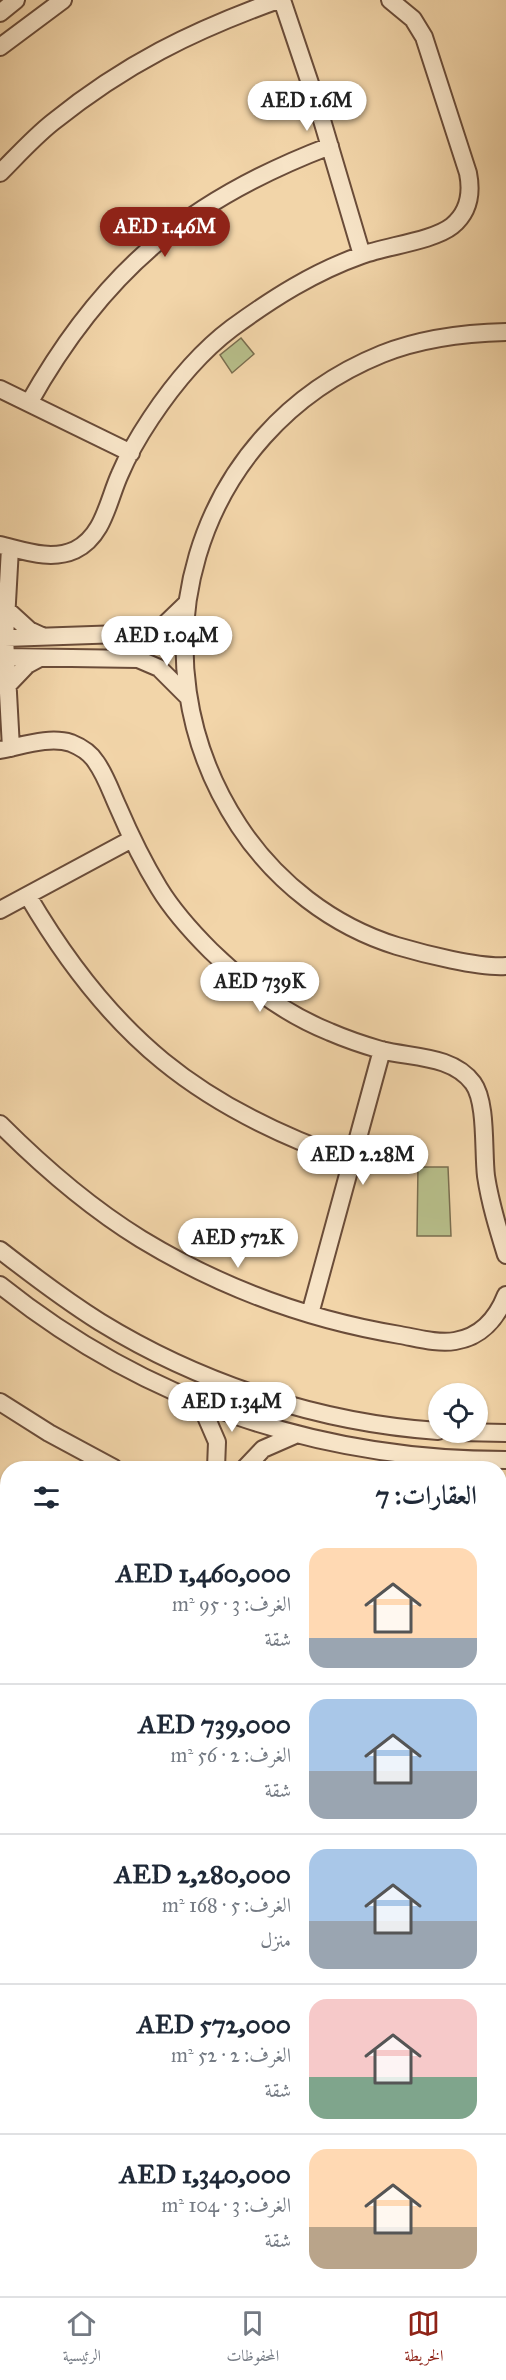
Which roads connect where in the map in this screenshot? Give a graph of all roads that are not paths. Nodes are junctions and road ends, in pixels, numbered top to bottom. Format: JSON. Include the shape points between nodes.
{"nodes":[{"id":1,"x":63,"y":0,"type":"edge"},
{"id":2,"x":280,"y":0,"type":"edge"},
{"id":3,"x":390,"y":0,"type":"edge"},
{"id":4,"x":0,"y":47,"type":"edge"},
{"id":5,"x":330,"y":146,"type":"junction"},
{"id":6,"x":0,"y":173,"type":"edge"},
{"id":7,"x":362,"y":255,"type":"junction"},
{"id":8,"x":506,"y":332,"type":"edge"},
{"id":9,"x":0,"y":389,"type":"edge"},
{"id":10,"x":29,"y":403,"type":"junction"},
{"id":11,"x":130,"y":453,"type":"junction"},
{"id":12,"x":5,"y":547,"type":"edge"},
{"id":13,"x":187,"y":603,"type":"junction"},
{"id":14,"x":6,"y":609,"type":"junction"},
{"id":15,"x":43,"y":636,"type":"junction"},
{"id":16,"x":70,"y":636,"type":"junction"},
{"id":17,"x":5,"y":638,"type":"junction"},
{"id":18,"x":5,"y":657,"type":"junction"},
{"id":19,"x":40,"y":658,"type":"junction"},
{"id":20,"x":70,"y":658,"type":"junction"},
{"id":21,"x":6,"y":687,"type":"junction"},
{"id":22,"x":188,"y":697,"type":"junction"},
{"id":23,"x":5,"y":749,"type":"edge"},
{"id":24,"x":132,"y":839,"type":"junction"},
{"id":25,"x":28,"y":896,"type":"junction"},
{"id":26,"x":0,"y":910,"type":"edge"},
{"id":27,"x":504,"y":967,"type":"edge"},
{"id":28,"x":382,"y":1050,"type":"junction"},
{"id":29,"x":0,"y":1124,"type":"edge"},
{"id":30,"x":352,"y":1161,"type":"junction"},
{"id":31,"x":0,"y":1250,"type":"edge"},
{"id":32,"x":506,"y":1255,"type":"edge"},
{"id":33,"x":0,"y":1285,"type":"edge"},
{"id":34,"x":506,"y":1295,"type":"edge"},
{"id":35,"x":310,"y":1314,"type":"junction"},
{"id":36,"x":0,"y":1402,"type":"edge"},
{"id":37,"x":201,"y":1405,"type":"junction"},
{"id":38,"x":428,"y":1430,"type":"edge"},
{"id":39,"x":488,"y":1433,"type":"edge"},
{"id":40,"x":506,"y":1433,"type":"edge"},
{"id":41,"x":295,"y":1435,"type":"junction"},
{"id":42,"x":506,"y":1460,"type":"edge"},
{"id":43,"x":101,"y":1461,"type":"edge"},
{"id":44,"x":216,"y":1461,"type":"edge"},
{"id":45,"x":251,"y":1461,"type":"edge"}],
"edges":[{"from":1,"to":4,"type":"street"},
{"from":2,"to":5,"type":"street"},
{"from":2,"to":6,"type":"street","via":[[219,21],[170,44],[104,83],[51,123]]},
{"from":3,"to":7,"type":"street","via":[[413,19],[424,37],[471,188],[462,217],[451,227]]},
{"from":5,"to":7,"type":"street"},
{"from":5,"to":10,"type":"street","via":[[237,186],[154,244],[78,326]]},
{"from":7,"to":11,"type":"street","via":[[269,300],[228,331],[173,387]]},
{"from":8,"to":13,"type":"street","via":[[427,340],[383,353],[304,398],[256,446],[219,503],[204,535]]},
{"from":9,"to":10,"type":"street"},
{"from":10,"to":11,"type":"street"},
{"from":11,"to":12,"type":"street","via":[[102,521],[87,542],[64,554],[51,555]]},
{"from":12,"to":14,"type":"street"},
{"from":13,"to":16,"type":"street","via":[[161,628],[150,633]]},
{"from":13,"to":22,"type":"street","via":[[183,646]]},
{"from":14,"to":15,"type":"street","via":[[22,625]]},
{"from":14,"to":17,"type":"street"},
{"from":15,"to":16,"type":"street"},
{"from":15,"to":17,"type":"street"},
{"from":16,"to":20,"type":"street"},
{"from":17,"to":18,"type":"street"},
{"from":18,"to":19,"type":"street"},
{"from":18,"to":21,"type":"street"},
{"from":19,"to":20,"type":"street"},
{"from":19,"to":21,"type":"street","via":[[27,665]]},
{"from":20,"to":22,"type":"street","via":[[149,662]]},
{"from":21,"to":23,"type":"street"},
{"from":22,"to":27,"type":"street","via":[[201,751],[223,801],[252,846],[290,886],[330,916],[375,939],[422,954]]},
{"from":23,"to":24,"type":"street","via":[[56,740],[85,750],[99,768]]},
{"from":24,"to":25,"type":"street"},
{"from":24,"to":28,"type":"street","via":[[159,889],[187,925],[235,974],[279,1006],[329,1032]]},
{"from":25,"to":26,"type":"street"},
{"from":25,"to":30,"type":"street","via":[[87,986],[163,1062],[252,1121],[301,1144]]},
{"from":28,"to":30,"type":"street"},
{"from":28,"to":32,"type":"street","via":[[443,1063],[461,1070],[474,1084],[481,1101],[486,1175],[494,1218]]},
{"from":29,"to":35,"type":"street","via":[[63,1182],[140,1239],[222,1282]]},
{"from":30,"to":35,"type":"street"},
{"from":31,"to":38,"type":"street","via":[[100,1322],[207,1376],[314,1411]]},
{"from":33,"to":37,"type":"street","via":[[85,1346]]},
{"from":34,"to":35,"type":"street","via":[[499,1312],[480,1332],[454,1341],[366,1329]]},
{"from":36,"to":43,"type":"street"},
{"from":37,"to":41,"type":"street"},
{"from":37,"to":44,"type":"street","via":[[217,1442]]},
{"from":39,"to":40,"type":"street"},
{"from":41,"to":42,"type":"street","via":[[407,1456]]},
{"from":41,"to":45,"type":"street","via":[[263,1449]]}]}
